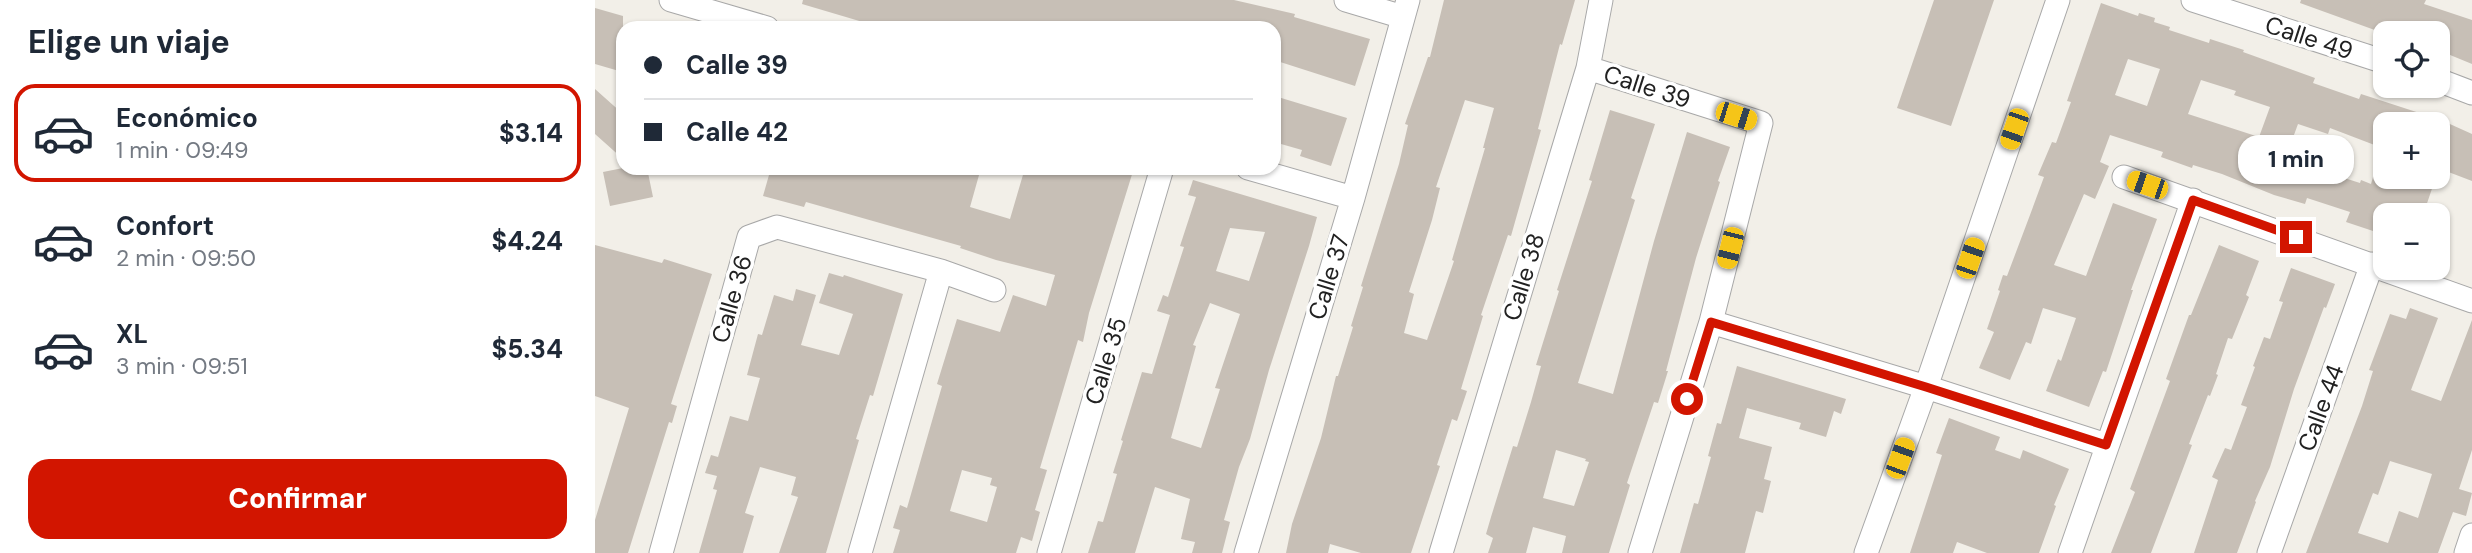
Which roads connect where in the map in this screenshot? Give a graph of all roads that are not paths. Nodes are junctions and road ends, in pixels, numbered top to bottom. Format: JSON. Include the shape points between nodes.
{"nodes":[{"id":1,"x":671,"y":0,"type":"edge"},
{"id":2,"x":1346,"y":0,"type":"edge"},
{"id":3,"x":1601,"y":0,"type":"edge"},
{"id":4,"x":2058,"y":0,"type":"edge"},
{"id":5,"x":2193,"y":0,"type":"edge"},
{"id":6,"x":1405,"y":9,"type":"edge"},
{"id":7,"x":743,"y":21,"type":"edge"},
{"id":8,"x":2373,"y":58,"type":"edge"},
{"id":9,"x":1588,"y":68,"type":"junction"},
{"id":10,"x":2450,"y":85,"type":"edge"},
{"id":11,"x":2472,"y":93,"type":"edge"},
{"id":12,"x":1159,"y":175,"type":"edge"},
{"id":13,"x":1272,"y":175,"type":"edge"},
{"id":14,"x":2124,"y":177,"type":"dead end"},
{"id":15,"x":1353,"y":198,"type":"junction"},
{"id":16,"x":2193,"y":200,"type":"junction"},
{"id":17,"x":2372,"y":264,"type":"junction"},
{"id":18,"x":941,"y":271,"type":"junction"},
{"id":19,"x":994,"y":290,"type":"dead end"},
{"id":20,"x":2472,"y":301,"type":"edge"},
{"id":21,"x":1711,"y":322,"type":"junction"},
{"id":22,"x":1926,"y":387,"type":"junction"},
{"id":23,"x":2106,"y":445,"type":"junction"},
{"id":24,"x":2472,"y":534,"type":"edge"},
{"id":25,"x":661,"y":553,"type":"edge"},
{"id":26,"x":860,"y":553,"type":"edge"},
{"id":27,"x":1049,"y":553,"type":"edge"},
{"id":28,"x":1246,"y":553,"type":"edge"},
{"id":29,"x":1441,"y":553,"type":"edge"},
{"id":30,"x":1640,"y":553,"type":"edge"},
{"id":31,"x":1866,"y":553,"type":"edge"},
{"id":32,"x":2070,"y":553,"type":"edge"},
{"id":33,"x":2269,"y":553,"type":"edge"},
{"id":34,"x":2466,"y":553,"type":"edge"}],
"edges":[{"from":1,"to":7,"type":"street"},
{"from":2,"to":6,"type":"street"},
{"from":3,"to":9,"type":"street","name":"Calle 38"},
{"from":4,"to":22,"type":"street"},
{"from":5,"to":8,"type":"street","name":"Calle 49"},
{"from":6,"to":15,"type":"street","name":"Calle 37"},
{"from":9,"to":21,"type":"street","name":"Calle 39","via":[[1761,123]]},
{"from":9,"to":29,"type":"street","name":"Calle 38"},
{"from":10,"to":11,"type":"street"},
{"from":12,"to":27,"type":"street","name":"Calle 35"},
{"from":13,"to":15,"type":"street"},
{"from":14,"to":16,"type":"street"},
{"from":15,"to":28,"type":"street","name":"Calle 37"},
{"from":16,"to":17,"type":"street"},
{"from":16,"to":23,"type":"street"},
{"from":17,"to":20,"type":"street"},
{"from":17,"to":33,"type":"street","name":"Calle 44"},
{"from":18,"to":19,"type":"street","name":"Calle 36"},
{"from":18,"to":25,"type":"street","name":"Calle 36","via":[[777,227],[749,237]]},
{"from":18,"to":26,"type":"street"},
{"from":21,"to":22,"type":"street"},
{"from":21,"to":30,"type":"street","name":"Calle 39"},
{"from":22,"to":23,"type":"street"},
{"from":22,"to":31,"type":"street"},
{"from":23,"to":32,"type":"street"},
{"from":24,"to":34,"type":"street"}]}
